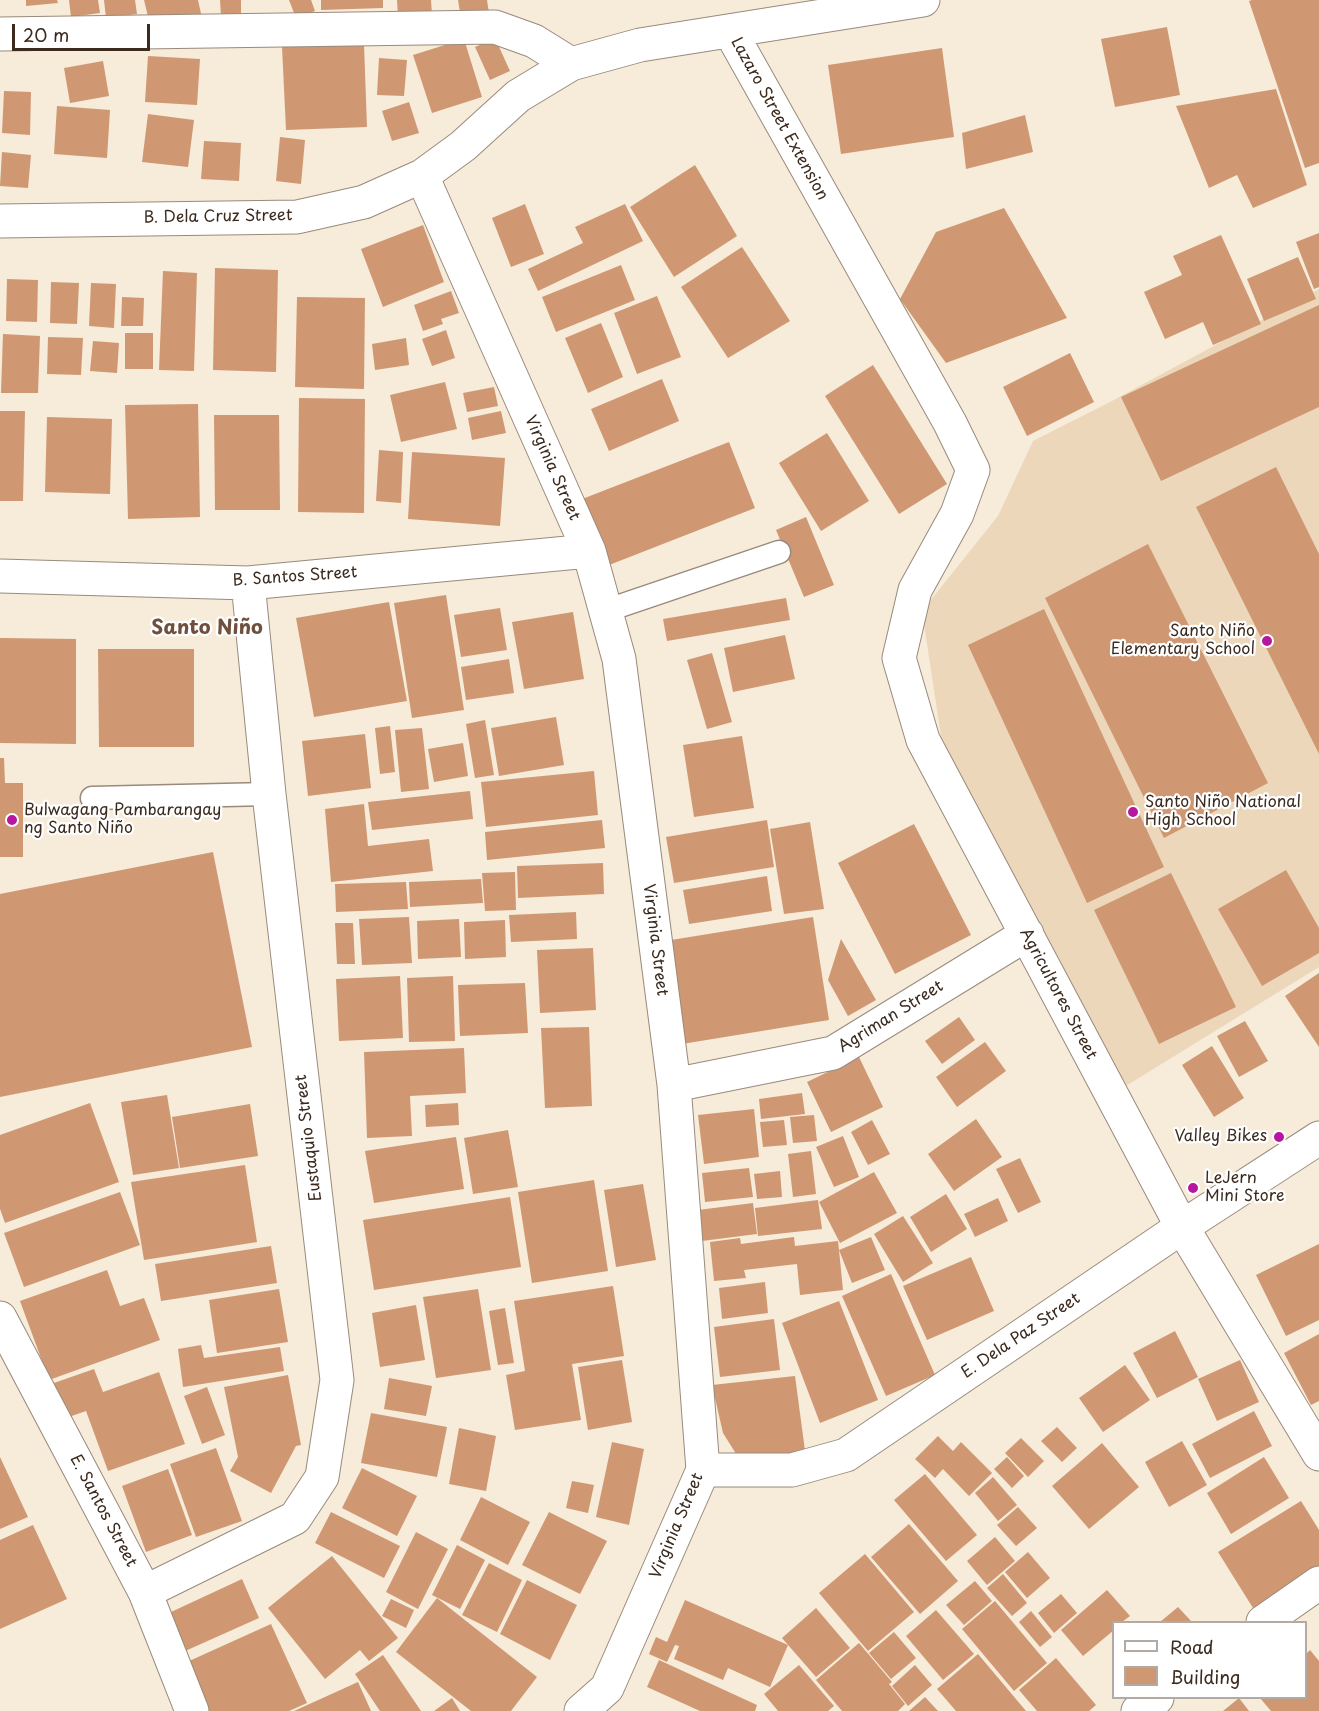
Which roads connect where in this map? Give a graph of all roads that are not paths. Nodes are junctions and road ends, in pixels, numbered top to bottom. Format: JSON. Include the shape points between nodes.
{"nodes":[{"id":1,"x":923,"y":0,"type":"edge"},
{"id":2,"x":730,"y":31,"type":"junction"},
{"id":3,"x":0,"y":34,"type":"edge"},
{"id":4,"x":572,"y":64,"type":"junction"},
{"id":5,"x":422,"y":176,"type":"junction"},
{"id":6,"x":0,"y":220,"type":"edge"},
{"id":7,"x":957,"y":514,"type":"joint"},
{"id":8,"x":589,"y":550,"type":"junction"},
{"id":9,"x":779,"y":552,"type":"dead end"},
{"id":10,"x":0,"y":576,"type":"edge"},
{"id":11,"x":248,"y":583,"type":"junction"},
{"id":12,"x":605,"y":611,"type":"junction"},
{"id":13,"x":269,"y":794,"type":"junction"},
{"id":14,"x":92,"y":798,"type":"dead end"},
{"id":15,"x":1027,"y":934,"type":"junction"},
{"id":16,"x":674,"y":1085,"type":"junction"},
{"id":17,"x":1319,"y":1138,"type":"edge"},
{"id":18,"x":1182,"y":1227,"type":"junction"},
{"id":19,"x":0,"y":1318,"type":"edge"},
{"id":20,"x":1319,"y":1454,"type":"edge"},
{"id":21,"x":703,"y":1470,"type":"junction"},
{"id":22,"x":1319,"y":1583,"type":"edge"},
{"id":23,"x":145,"y":1592,"type":"junction"},
{"id":24,"x":1266,"y":1621,"type":"edge"},
{"id":25,"x":1156,"y":1699,"type":"edge"},
{"id":26,"x":192,"y":1711,"type":"edge"},
{"id":27,"x":581,"y":1711,"type":"edge"},
{"id":28,"x":1138,"y":1711,"type":"edge"}],
"edges":[{"from":1,"to":2,"type":"street"},
{"from":2,"to":4,"type":"street","name":"Lazaro Street Extension","via":[[640,45]]},
{"from":2,"to":7,"type":"street","name":"Lazaro Street Extension","via":[[973,470]]},
{"from":3,"to":4,"type":"street","via":[[495,27],[534,41]]},
{"from":4,"to":5,"type":"street","name":"B. Dela Cruz Street","via":[[519,96]]},
{"from":5,"to":6,"type":"street","name":"B. Dela Cruz Street","via":[[364,202],[297,217]]},
{"from":5,"to":8,"type":"street","name":"Virginia Street"},
{"from":7,"to":15,"type":"street","name":"Agricultores Street","via":[[915,590],[899,658],[923,740]]},
{"from":8,"to":11,"type":"street","name":"B. Santos Street"},
{"from":8,"to":12,"type":"street","name":"Virginia Street"},
{"from":9,"to":12,"type":"lane"},
{"from":10,"to":11,"type":"street","name":"B. Santos Street"},
{"from":11,"to":13,"type":"street","name":"Eustaquio Street"},
{"from":12,"to":16,"type":"street","name":"Virginia Street","via":[[619,659]]},
{"from":13,"to":14,"type":"lane"},
{"from":13,"to":23,"type":"street","name":"Eustaquio Street","via":[[337,1380],[322,1477],[295,1518]]},
{"from":15,"to":16,"type":"street","name":"Agriman Street","via":[[833,1053]]},
{"from":15,"to":18,"type":"street","name":"Agricultores Street"},
{"from":16,"to":21,"type":"street","name":"Virginia Street"},
{"from":17,"to":18,"type":"street","name":"E. Dela Paz Street"},
{"from":18,"to":20,"type":"street","name":"Agricultores Street"},
{"from":18,"to":21,"type":"street","name":"E. Dela Paz Street","via":[[846,1455],[792,1470]]},
{"from":19,"to":23,"type":"street","name":"E. Santos Street"},
{"from":21,"to":27,"type":"street","name":"Virginia Street","via":[[607,1688]]},
{"from":22,"to":24,"type":"street"},
{"from":23,"to":26,"type":"street","name":"E. Santos Street"},
{"from":25,"to":28,"type":"street"}]}
